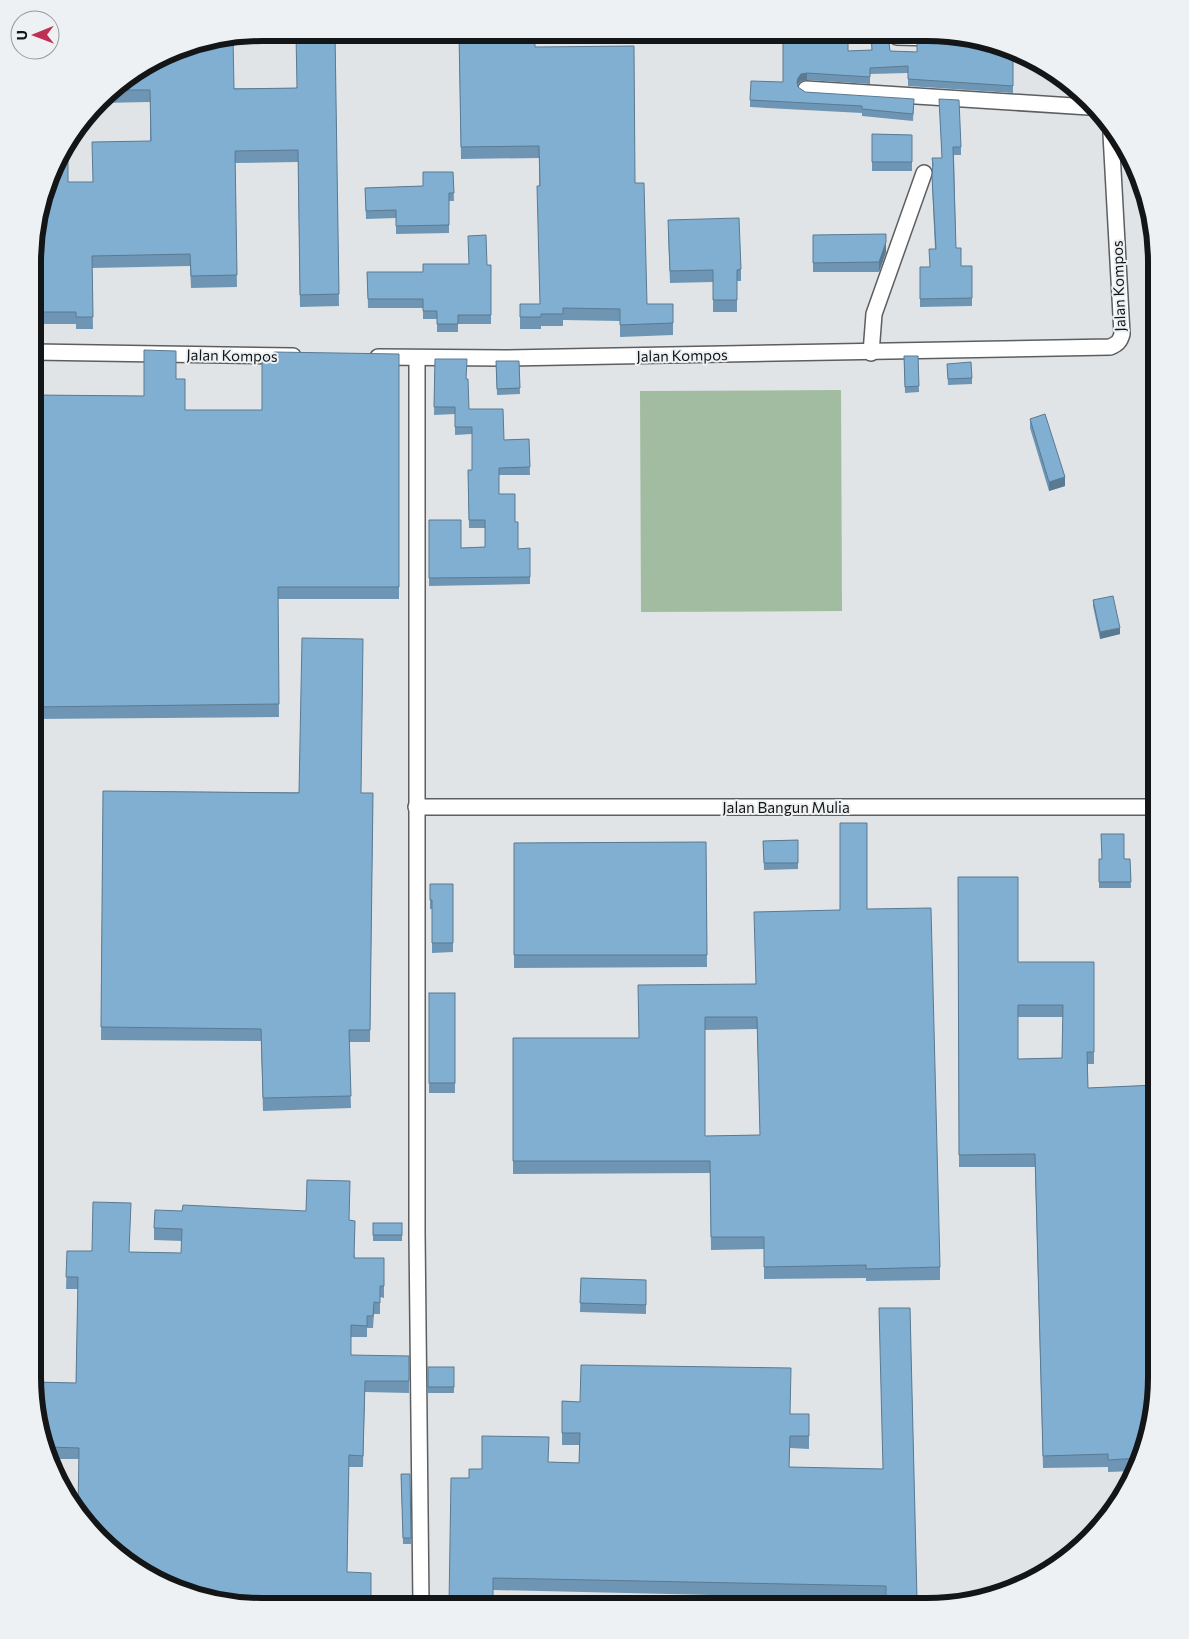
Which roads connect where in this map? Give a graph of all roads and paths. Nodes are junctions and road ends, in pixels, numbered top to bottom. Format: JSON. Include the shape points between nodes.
{"nodes":[{"id":1,"x":806,"y":89,"type":"dead end"},
{"id":2,"x":1084,"y":107,"type":"edge"},
{"id":3,"x":1112,"y":143,"type":"edge"},
{"id":4,"x":924,"y":173,"type":"dead end"},
{"id":5,"x":41,"y":352,"type":"edge"},
{"id":6,"x":871,"y":353,"type":"junction"},
{"id":7,"x":304,"y":356,"type":"edge"},
{"id":8,"x":363,"y":357,"type":"edge"},
{"id":9,"x":417,"y":358,"type":"junction"},
{"id":10,"x":1148,"y":806,"type":"edge"},
{"id":11,"x":416,"y":807,"type":"junction"},
{"id":12,"x":421,"y":1598,"type":"edge"}],
"edges":[{"from":1,"to":2,"type":"street"},
{"from":3,"to":6,"type":"street","name":"Jalan Kompos","via":[[1122,334],[1116,345],[1102,348]]},
{"from":4,"to":6,"type":"street","via":[[874,314]]},
{"from":5,"to":7,"type":"street","name":"Jalan Kompos"},
{"from":6,"to":9,"type":"street","name":"Jalan Kompos"},
{"from":8,"to":9,"type":"street","name":"Jalan Kompos"},
{"from":9,"to":11,"type":"street"},
{"from":10,"to":11,"type":"street","name":"Jalan Bangun Mulia"},
{"from":11,"to":12,"type":"street"}]}
